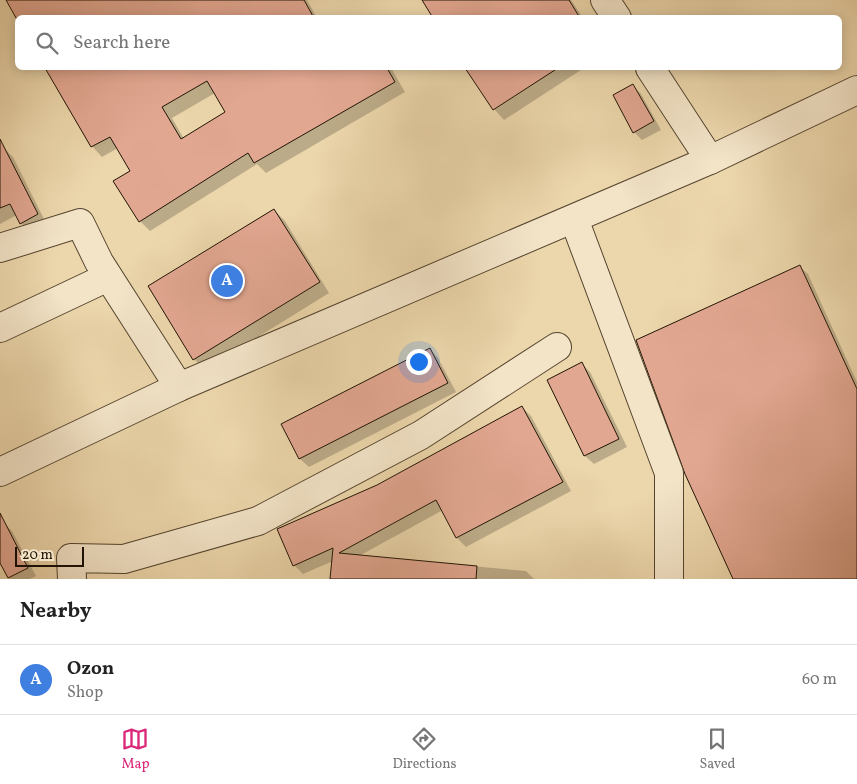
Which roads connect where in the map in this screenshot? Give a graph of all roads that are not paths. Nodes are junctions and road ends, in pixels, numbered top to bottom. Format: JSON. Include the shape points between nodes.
{"nodes":[{"id":1,"x":605,"y":0,"type":"edge"},
{"id":2,"x":615,"y":15,"type":"edge"},
{"id":3,"x":651,"y":70,"type":"edge"},
{"id":4,"x":857,"y":90,"type":"edge"},
{"id":5,"x":710,"y":160,"type":"junction"},
{"id":6,"x":574,"y":218,"type":"junction"},
{"id":7,"x":0,"y":248,"type":"edge"},
{"id":8,"x":108,"y":277,"type":"junction"},
{"id":9,"x":0,"y":328,"type":"edge"},
{"id":10,"x":557,"y":347,"type":"dead end"},
{"id":11,"x":179,"y":387,"type":"junction"},
{"id":12,"x":0,"y":472,"type":"edge"},
{"id":13,"x":72,"y":579,"type":"edge"},
{"id":14,"x":669,"y":579,"type":"edge"}],
"edges":[{"from":1,"to":2,"type":"street"},
{"from":3,"to":5,"type":"street"},
{"from":4,"to":5,"type":"street"},
{"from":5,"to":6,"type":"street"},
{"from":6,"to":11,"type":"street"},
{"from":6,"to":14,"type":"street","via":[[669,473]]},
{"from":7,"to":8,"type":"street","via":[[80,223]]},
{"from":8,"to":9,"type":"street"},
{"from":8,"to":11,"type":"street"},
{"from":10,"to":13,"type":"street","via":[[421,435],[258,521],[124,559],[72,558]]},
{"from":11,"to":12,"type":"street"}]}
